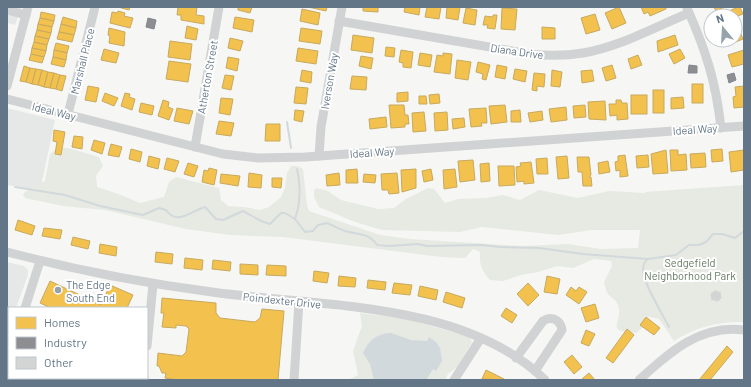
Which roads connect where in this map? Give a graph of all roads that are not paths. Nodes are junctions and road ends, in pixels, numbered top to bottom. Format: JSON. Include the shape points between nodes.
{"nodes":[{"id":1,"x":95,"y":7,"type":"edge"},
{"id":2,"x":219,"y":7,"type":"edge"},
{"id":3,"x":342,"y":7,"type":"edge"},
{"id":4,"x":7,"y":10,"type":"edge"},
{"id":5,"x":688,"y":10,"type":"edge"},
{"id":6,"x":27,"y":11,"type":"edge"},
{"id":7,"x":339,"y":21,"type":"junction"},
{"id":8,"x":7,"y":86,"type":"edge"},
{"id":9,"x":7,"y":99,"type":"edge"},
{"id":10,"x":68,"y":114,"type":"junction"},
{"id":11,"x":744,"y":126,"type":"edge"},
{"id":12,"x":721,"y":128,"type":"junction"},
{"id":13,"x":195,"y":147,"type":"junction"},
{"id":14,"x":319,"y":156,"type":"junction"},
{"id":15,"x":7,"y":252,"type":"edge"},
{"id":16,"x":40,"y":261,"type":"junction"},
{"id":17,"x":153,"y":284,"type":"junction"},
{"id":18,"x":299,"y":302,"type":"junction"},
{"id":19,"x":25,"y":307,"type":"edge"},
{"id":20,"x":744,"y":330,"type":"edge"},
{"id":21,"x":148,"y":336,"type":"edge"},
{"id":22,"x":481,"y":338,"type":"junction"},
{"id":23,"x":516,"y":358,"type":"junction"},
{"id":24,"x":535,"y":371,"type":"junction"},
{"id":25,"x":294,"y":380,"type":"edge"},
{"id":26,"x":454,"y":380,"type":"edge"},
{"id":27,"x":545,"y":380,"type":"edge"},
{"id":28,"x":639,"y":380,"type":"edge"}],
"edges":[{"from":1,"to":10,"type":"street","name":"Marshall Place"},
{"from":2,"to":13,"type":"street","name":"Atherton Street"},
{"from":3,"to":7,"type":"street","name":"Iverson Way"},
{"from":4,"to":6,"type":"street"},
{"from":5,"to":7,"type":"street","name":"Diana Drive","via":[[609,46],[582,54],[555,56],[530,54]]},
{"from":5,"to":12,"type":"street","via":[[712,72]]},
{"from":6,"to":8,"type":"street"},
{"from":7,"to":14,"type":"street","name":"Iverson Way","via":[[321,127]]},
{"from":9,"to":10,"type":"street","name":"Ideal Way"},
{"from":10,"to":13,"type":"street","name":"Ideal Way"},
{"from":11,"to":12,"type":"street","name":"Ideal Way"},
{"from":12,"to":14,"type":"street","name":"Ideal Way"},
{"from":13,"to":14,"type":"street","name":"Ideal Way","via":[[223,154],[258,158]]},
{"from":15,"to":16,"type":"street","name":"Poindexter Drive"},
{"from":16,"to":17,"type":"street","name":"Poindexter Drive"},
{"from":16,"to":19,"type":"street"},
{"from":17,"to":18,"type":"street","name":"Poindexter Drive"},
{"from":17,"to":21,"type":"street"},
{"from":18,"to":22,"type":"street","name":"Poindexter Drive","via":[[369,308],[413,316]]},
{"from":18,"to":25,"type":"street"},
{"from":20,"to":28,"type":"street","via":[[724,330],[689,340]]},
{"from":22,"to":23,"type":"street","name":"Poindexter Drive"},
{"from":22,"to":26,"type":"street"},
{"from":23,"to":24,"type":"street","name":"Poindexter Drive"},
{"from":23,"to":24,"type":"street","via":[[543,321],[555,319],[562,330]]},
{"from":24,"to":27,"type":"street","name":"Poindexter Drive"}]}
